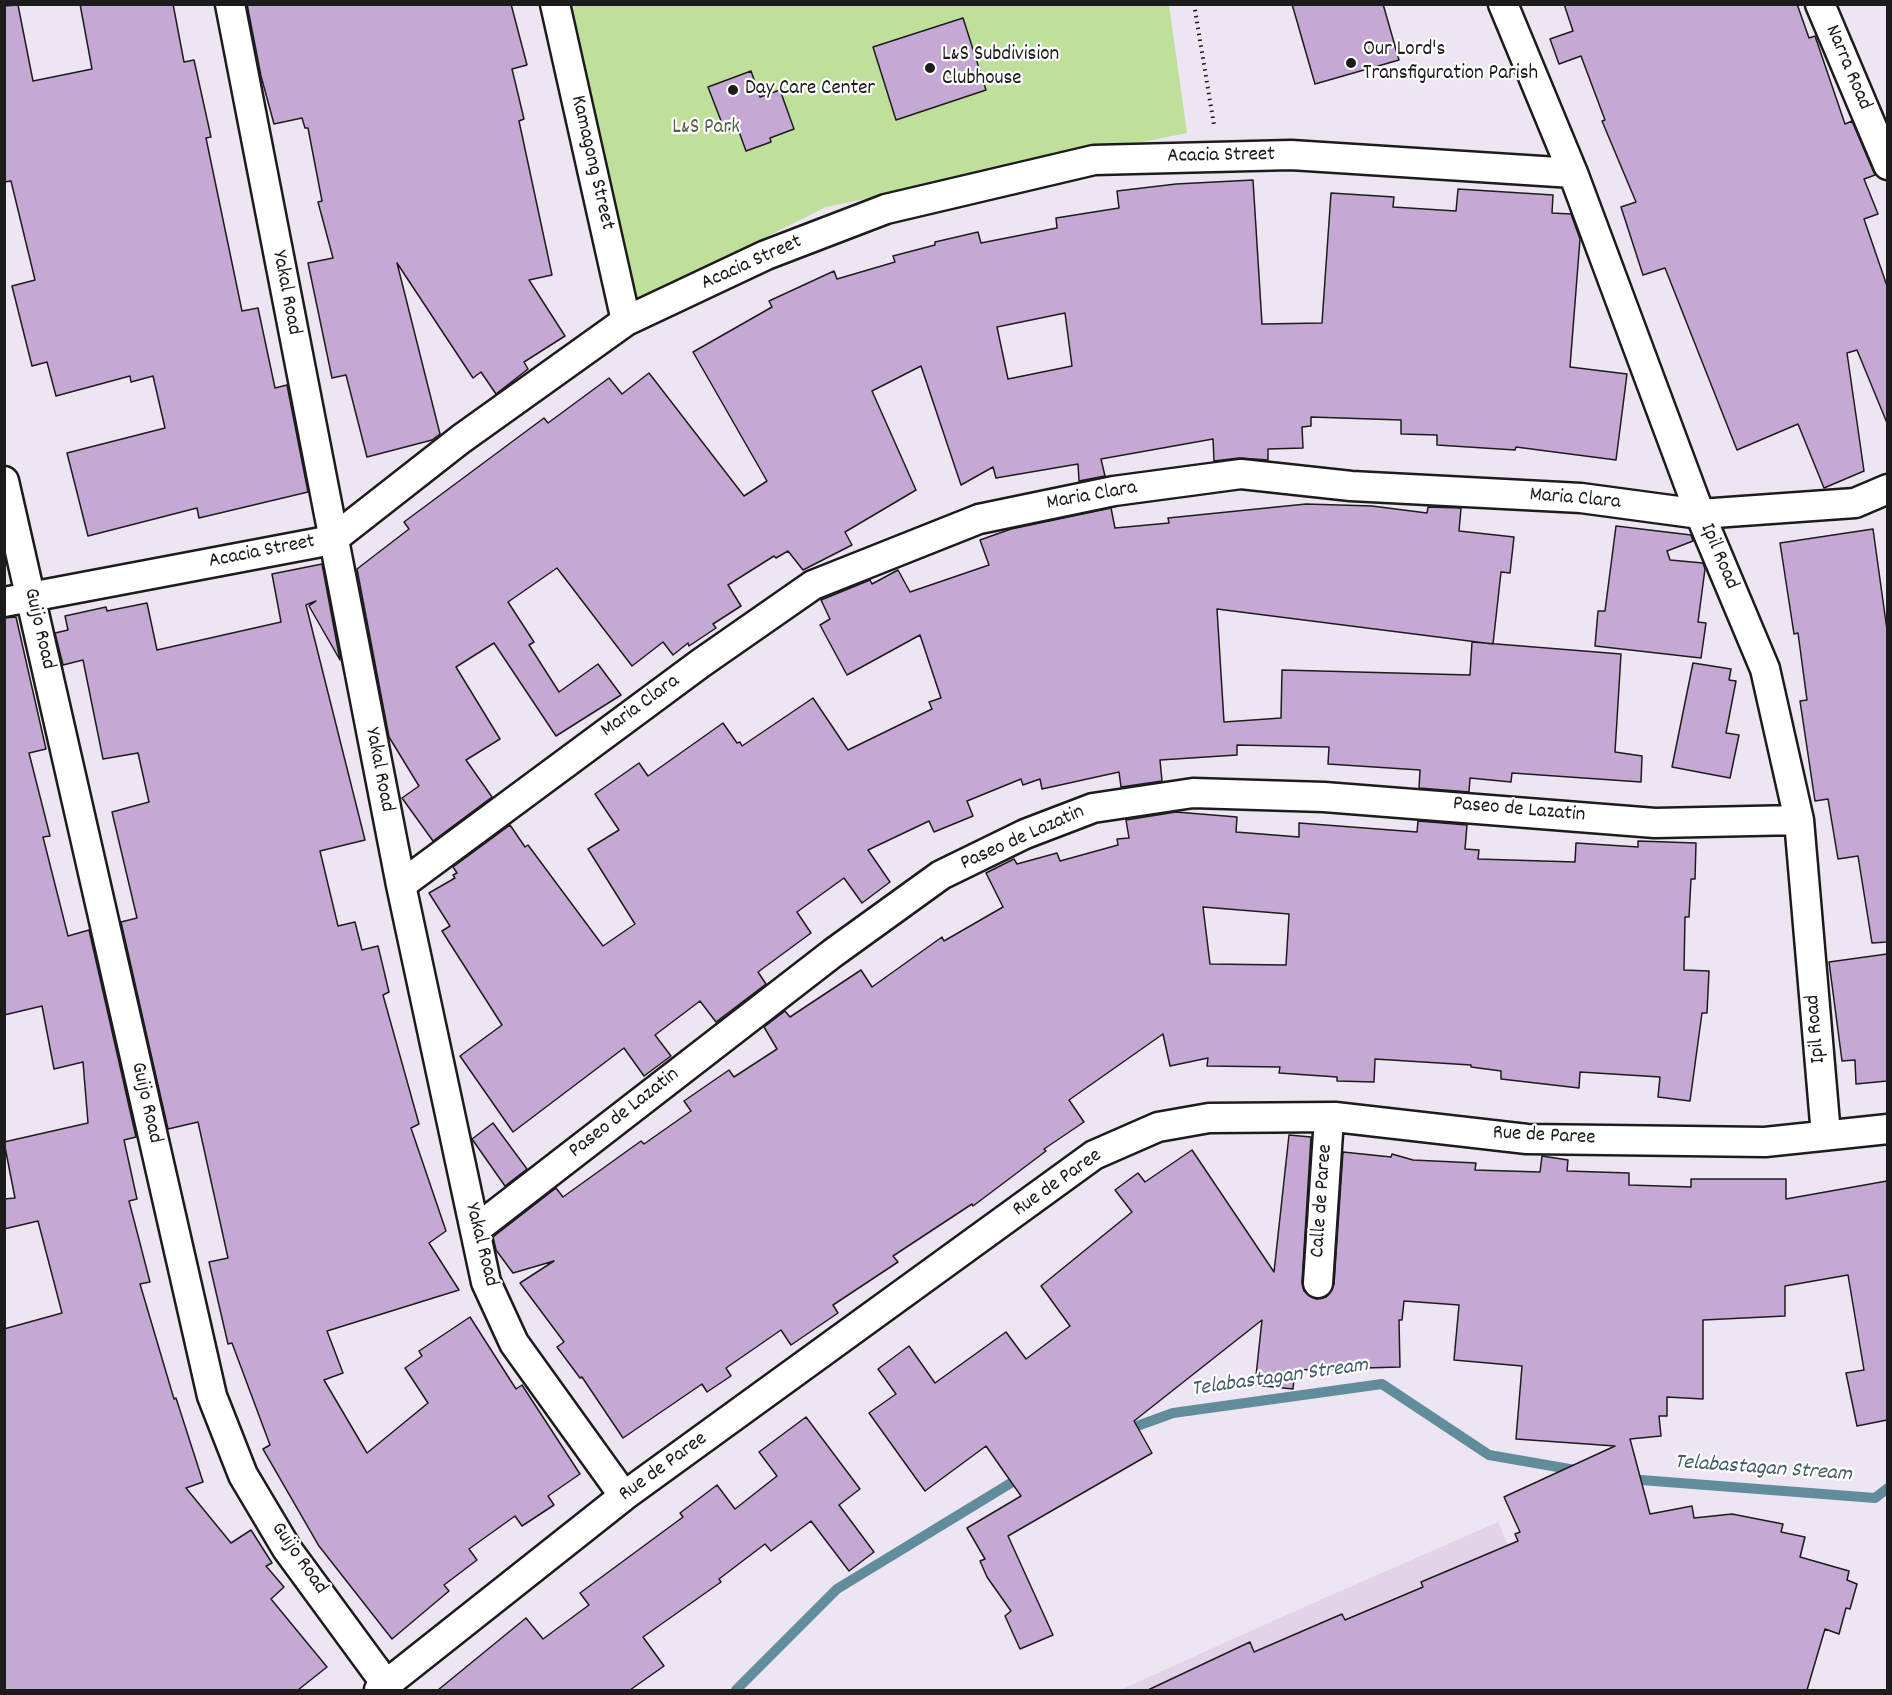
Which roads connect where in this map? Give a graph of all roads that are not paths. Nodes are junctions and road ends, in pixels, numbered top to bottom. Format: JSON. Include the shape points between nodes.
{"nodes":[{"id":1,"x":230,"y":4,"type":"edge"},
{"id":2,"x":555,"y":4,"type":"edge"},
{"id":3,"x":1503,"y":4,"type":"edge"},
{"id":4,"x":1820,"y":4,"type":"edge"},
{"id":5,"x":1887,"y":165,"type":"edge"},
{"id":6,"x":1573,"y":173,"type":"junction"},
{"id":7,"x":626,"y":321,"type":"junction"},
{"id":8,"x":4,"y":481,"type":"edge"},
{"id":9,"x":1887,"y":489,"type":"edge"},
{"id":10,"x":1700,"y":514,"type":"junction"},
{"id":11,"x":332,"y":540,"type":"junction"},
{"id":12,"x":17,"y":599,"type":"edge"},
{"id":13,"x":1799,"y":820,"type":"junction"},
{"id":14,"x":401,"y":885,"type":"junction"},
{"id":15,"x":1329,"y":1118,"type":"junction"},
{"id":16,"x":1887,"y":1129,"type":"edge"},
{"id":17,"x":1826,"y":1135,"type":"junction"},
{"id":18,"x":475,"y":1230,"type":"junction"},
{"id":19,"x":1318,"y":1283,"type":"dead end"},
{"id":20,"x":624,"y":1496,"type":"junction"},
{"id":21,"x":382,"y":1687,"type":"edge"}],
"edges":[{"from":1,"to":11,"type":"street","name":"Yakal Road"},
{"from":2,"to":7,"type":"street","name":"Kamagong Street"},
{"from":3,"to":6,"type":"street","name":"Ipil Road"},
{"from":4,"to":5,"type":"street","name":"Narra Road"},
{"from":6,"to":7,"type":"street","name":"Acacia Street","via":[[1291,155],[1094,160],[886,209],[766,255]]},
{"from":6,"to":10,"type":"street","name":"Ipil Road"},
{"from":7,"to":11,"type":"street","name":"Acacia Street","via":[[461,439]]},
{"from":8,"to":12,"type":"street","name":"Guijo Road"},
{"from":9,"to":10,"type":"street","name":"Maria Clara","via":[[1855,503]]},
{"from":10,"to":13,"type":"street","name":"Ipil Road","via":[[1765,669]]},
{"from":10,"to":14,"type":"street","name":"Maria Clara","via":[[1581,498],[1351,486],[1241,474],[1114,491],[979,519],[813,585]]},
{"from":11,"to":12,"type":"street","name":"Acacia Street"},
{"from":11,"to":14,"type":"street","name":"Yakal Road"},
{"from":12,"to":21,"type":"street","name":"Guijo Road","via":[[212,1396],[243,1475],[287,1549]]},
{"from":13,"to":17,"type":"street","name":"Ipil Road"},
{"from":13,"to":18,"type":"street","name":"Paseo de Lazatin","via":[[1655,823],[1357,799],[1192,794],[1093,808],[1025,834],[941,875],[833,953]]},
{"from":14,"to":18,"type":"street","name":"Yakal Road"},
{"from":15,"to":17,"type":"street","name":"Rue de Paree","via":[[1527,1139],[1765,1142]]},
{"from":15,"to":19,"type":"street","name":"Calle de Paree"},
{"from":15,"to":20,"type":"street","name":"Rue de Paree","via":[[1209,1118],[1158,1127],[1094,1155]]},
{"from":16,"to":17,"type":"street","name":"Rue de Paree"},
{"from":18,"to":20,"type":"street","name":"Yakal Road","via":[[486,1282],[514,1343]]},
{"from":20,"to":21,"type":"street","name":"Rue de Paree"}]}
